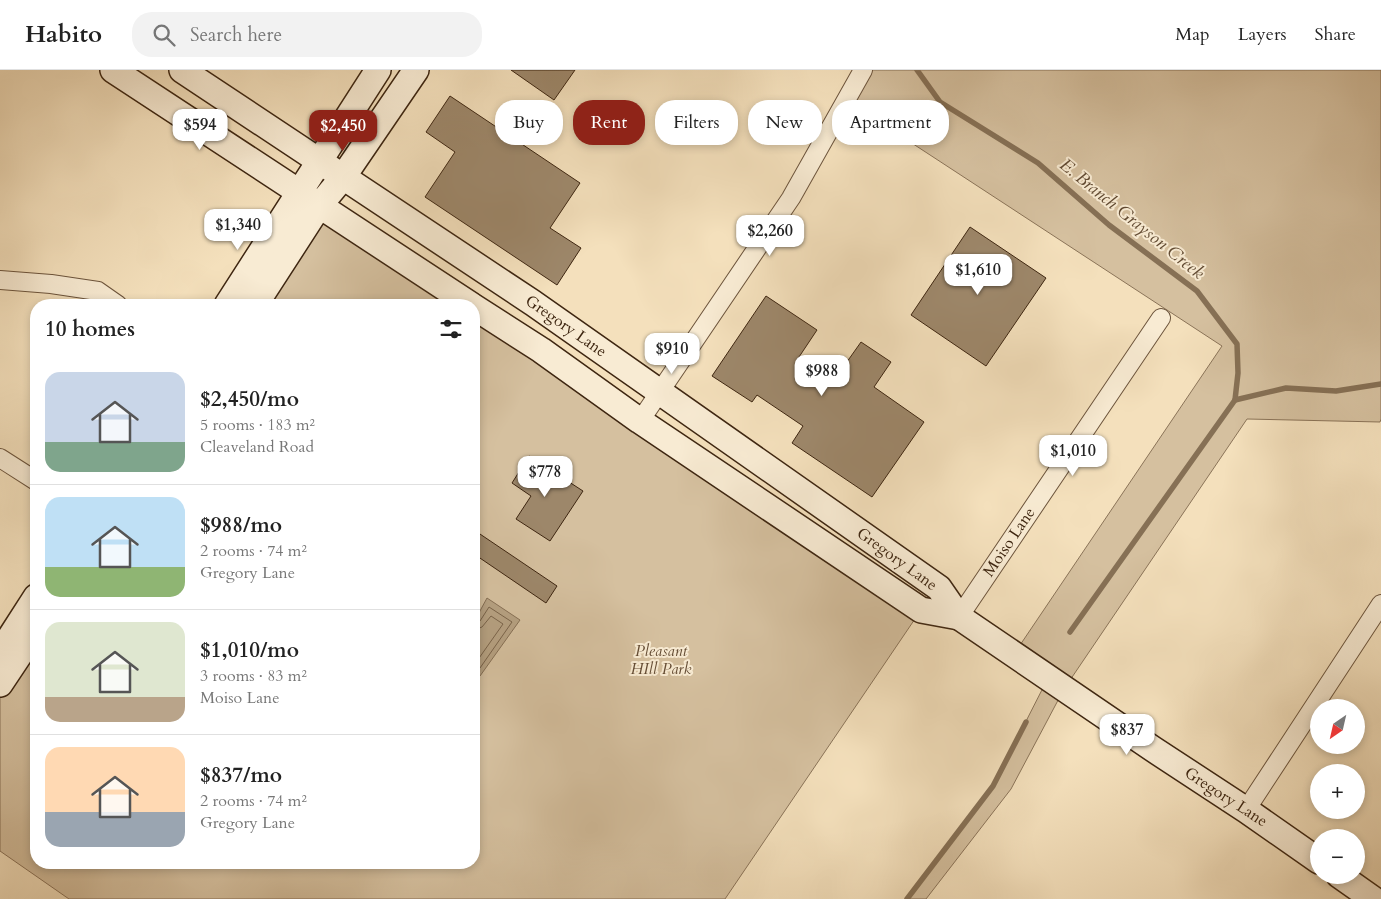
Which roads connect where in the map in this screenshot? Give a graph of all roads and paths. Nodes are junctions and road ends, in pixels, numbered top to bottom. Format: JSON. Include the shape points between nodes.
{"nodes":[{"id":1,"x":113,"y":70,"type":"edge"},
{"id":2,"x":182,"y":70,"type":"edge"},
{"id":3,"x":378,"y":70,"type":"edge"},
{"id":4,"x":416,"y":70,"type":"edge"},
{"id":5,"x":863,"y":70,"type":"edge"},
{"id":6,"x":320,"y":160,"type":"junction"},
{"id":7,"x":344,"y":177,"type":"junction"},
{"id":8,"x":309,"y":199,"type":"junction"},
{"id":9,"x":0,"y":280,"type":"edge"},
{"id":10,"x":109,"y":299,"type":"edge"},
{"id":11,"x":232,"y":299,"type":"edge"},
{"id":12,"x":258,"y":299,"type":"edge"},
{"id":13,"x":461,"y":299,"type":"edge"},
{"id":14,"x":480,"y":311,"type":"edge"},
{"id":15,"x":1161,"y":318,"type":"dead end"},
{"id":16,"x":660,"y":391,"type":"junction"},
{"id":17,"x":640,"y":421,"type":"junction"},
{"id":18,"x":0,"y":458,"type":"edge"},
{"id":19,"x":30,"y":477,"type":"edge"},
{"id":20,"x":1381,"y":604,"type":"edge"},
{"id":21,"x":30,"y":606,"type":"edge"},
{"id":22,"x":959,"y":617,"type":"junction"},
{"id":23,"x":30,"y":639,"type":"edge"},
{"id":24,"x":0,"y":653,"type":"edge"},
{"id":25,"x":0,"y":684,"type":"edge"},
{"id":26,"x":1246,"y":810,"type":"junction"},
{"id":27,"x":1310,"y":855,"type":"edge"},
{"id":28,"x":1352,"y":884,"type":"edge"},
{"id":29,"x":1373,"y":899,"type":"edge"}],
"edges":[{"from":1,"to":8,"type":"main road","name":"Gregory Lane"},
{"from":2,"to":6,"type":"main road","name":"Gregory Lane"},
{"from":3,"to":6,"type":"main road"},
{"from":4,"to":7,"type":"main road"},
{"from":5,"to":16,"type":"street","via":[[791,198]]},
{"from":6,"to":7,"type":"main road","name":"Gregory Lane"},
{"from":6,"to":8,"type":"main road"},
{"from":7,"to":8,"type":"main road"},
{"from":7,"to":16,"type":"main road","name":"Gregory Lane"},
{"from":8,"to":11,"type":"main road"},
{"from":8,"to":12,"type":"main road"},
{"from":8,"to":13,"type":"main road","name":"Gregory Lane"},
{"from":9,"to":10,"type":"street","via":[[98,291]]},
{"from":14,"to":17,"type":"main road","name":"Gregory Lane"},
{"from":15,"to":22,"type":"street","name":"Moiso Lane"},
{"from":16,"to":17,"type":"street"},
{"from":16,"to":22,"type":"main road","name":"Gregory Lane","via":[[939,588]]},
{"from":17,"to":22,"type":"main road","name":"Gregory Lane","via":[[921,610]]},
{"from":18,"to":19,"type":"street"},
{"from":20,"to":26,"type":"street"},
{"from":21,"to":24,"type":"main road"},
{"from":22,"to":26,"type":"main road","name":"Gregory Lane"},
{"from":23,"to":25,"type":"main road"},
{"from":26,"to":27,"type":"main road","name":"Gregory Lane"},
{"from":28,"to":29,"type":"main road"}]}
